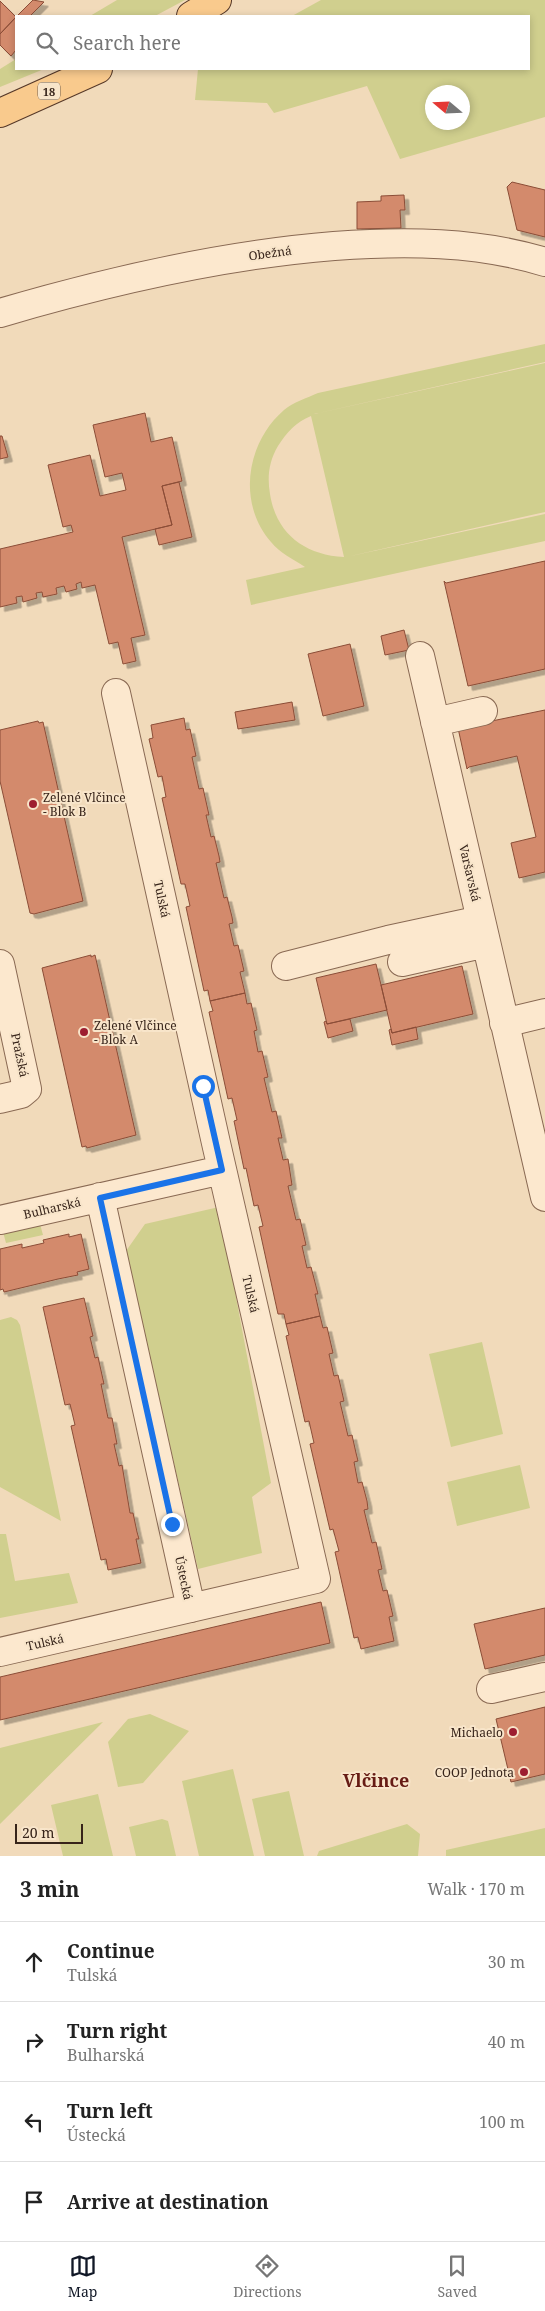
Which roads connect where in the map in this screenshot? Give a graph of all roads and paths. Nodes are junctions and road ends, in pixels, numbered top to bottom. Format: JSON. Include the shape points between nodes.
{"nodes":[{"id":1,"x":96,"y":70,"type":"edge"},
{"id":2,"x":0,"y":113,"type":"edge"},
{"id":3,"x":545,"y":262,"type":"edge"},
{"id":4,"x":0,"y":313,"type":"edge"},
{"id":5,"x":420,"y":656,"type":"dead end"},
{"id":6,"x":116,"y":693,"type":"dead end"},
{"id":7,"x":483,"y":711,"type":"dead end"},
{"id":8,"x":435,"y":722,"type":"junction"},
{"id":9,"x":483,"y":932,"type":"junction"},
{"id":10,"x":402,"y":962,"type":"dead end"},
{"id":11,"x":0,"y":964,"type":"edge"},
{"id":12,"x":286,"y":966,"type":"dead end"},
{"id":13,"x":545,"y":1013,"type":"edge"},
{"id":14,"x":504,"y":1023,"type":"junction"},
{"id":15,"x":0,"y":1099,"type":"edge"},
{"id":16,"x":222,"y":1170,"type":"junction"},
{"id":17,"x":100,"y":1198,"type":"junction"},
{"id":18,"x":545,"y":1198,"type":"edge"},
{"id":19,"x":0,"y":1220,"type":"edge"},
{"id":20,"x":191,"y":1608,"type":"junction"},
{"id":21,"x":0,"y":1652,"type":"edge"},
{"id":22,"x":545,"y":1677,"type":"edge"},
{"id":23,"x":491,"y":1690,"type":"dead end"}],
"edges":[{"from":1,"to":2,"type":"main road","number":"18"},
{"from":3,"to":4,"type":"street","name":"Obežná","via":[[483,248],[432,243],[380,242],[278,251],[164,271]]},
{"from":5,"to":8,"type":"street","name":"Varšavská"},
{"from":6,"to":16,"type":"street","name":"Tulská"},
{"from":7,"to":8,"type":"street"},
{"from":8,"to":9,"type":"street","name":"Varšavská"},
{"from":9,"to":10,"type":"street"},
{"from":9,"to":12,"type":"street","via":[[388,940]]},
{"from":9,"to":14,"type":"street","name":"Varšavská"},
{"from":11,"to":15,"type":"street","name":"Pražská","via":[[26,1089],[21,1094]]},
{"from":13,"to":14,"type":"street"},
{"from":14,"to":18,"type":"street","name":"Varšavská"},
{"from":16,"to":17,"type":"street","name":"Bulharská"},
{"from":16,"to":20,"type":"street","name":"Tulská","via":[[316,1579]]},
{"from":17,"to":19,"type":"street","name":"Bulharská"},
{"from":17,"to":20,"type":"street","name":"Ústecká"},
{"from":20,"to":21,"type":"street","name":"Tulská"},
{"from":22,"to":23,"type":"street"}]}
